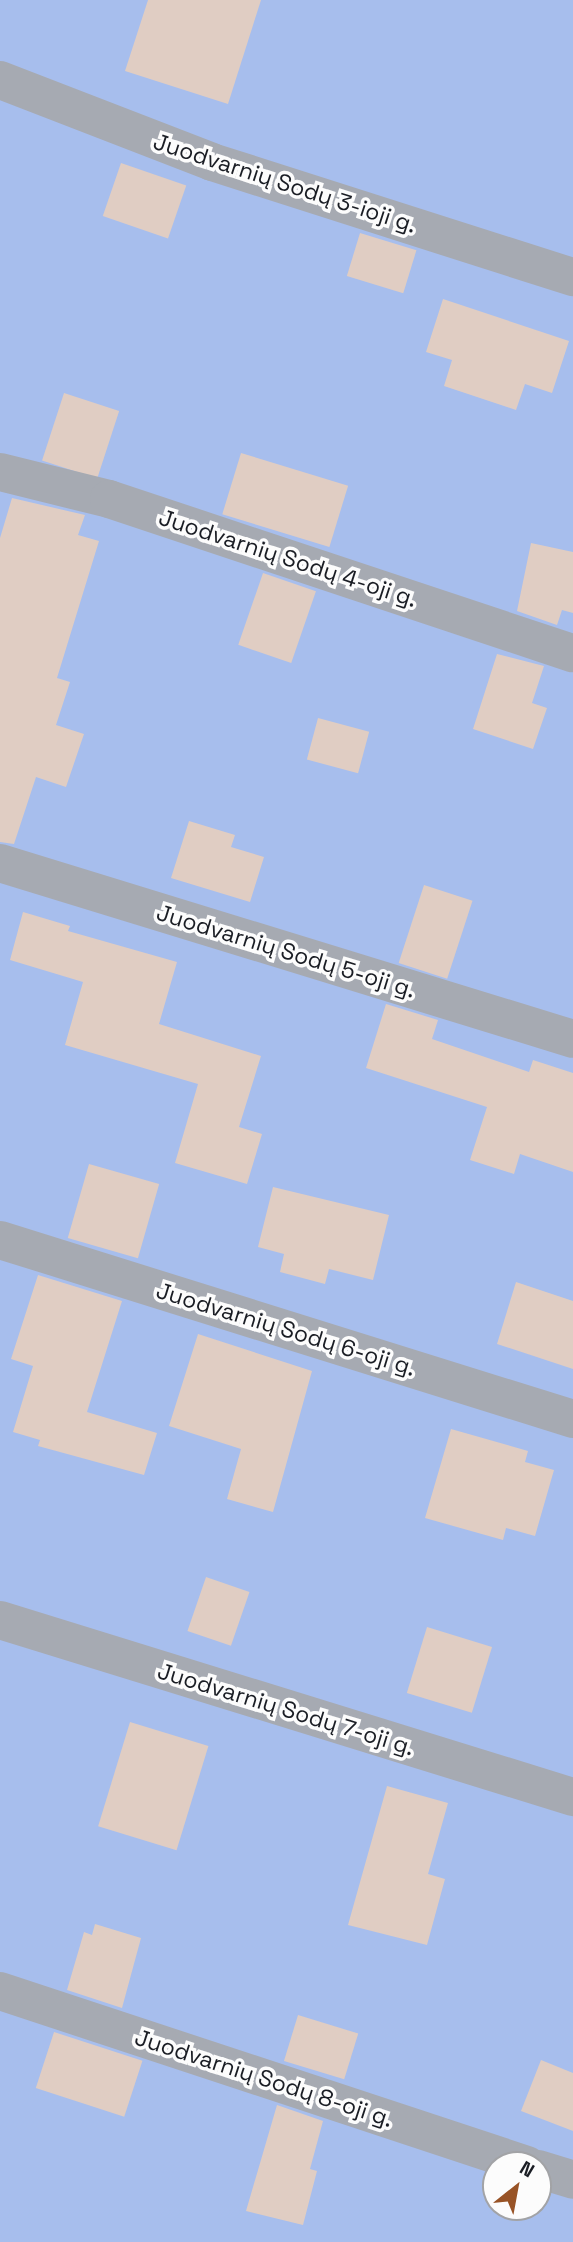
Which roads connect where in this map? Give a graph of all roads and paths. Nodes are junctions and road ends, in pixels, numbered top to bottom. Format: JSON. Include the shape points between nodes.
{"nodes":[{"id":1,"x":0,"y":80,"type":"edge"},
{"id":2,"x":573,"y":277,"type":"edge"},
{"id":3,"x":0,"y":472,"type":"edge"},
{"id":4,"x":573,"y":653,"type":"edge"},
{"id":5,"x":0,"y":863,"type":"edge"},
{"id":6,"x":573,"y":1039,"type":"edge"},
{"id":7,"x":0,"y":1240,"type":"edge"},
{"id":8,"x":573,"y":1419,"type":"edge"},
{"id":9,"x":0,"y":1620,"type":"edge"},
{"id":10,"x":573,"y":1797,"type":"edge"},
{"id":11,"x":0,"y":1991,"type":"edge"},
{"id":12,"x":485,"y":2151,"type":"edge"},
{"id":13,"x":552,"y":2173,"type":"edge"},
{"id":14,"x":573,"y":2180,"type":"edge"}],
"edges":[{"from":1,"to":2,"type":"street","name":"Juodvarnių Sodų 3-ioji g.","via":[[212,162]]},
{"from":3,"to":4,"type":"street","name":"Juodvarnių Sodų 4-oji g.","via":[[109,499]]},
{"from":5,"to":6,"type":"street","name":"Juodvarnių Sodų 5-oji g."},
{"from":7,"to":8,"type":"street","name":"Juodvarnių Sodų 6-oji g."},
{"from":9,"to":10,"type":"street","name":"Juodvarnių Sodų 7-oji g."},
{"from":11,"to":12,"type":"street","name":"Juodvarnių Sodų 8-oji g."},
{"from":13,"to":14,"type":"street"}]}
